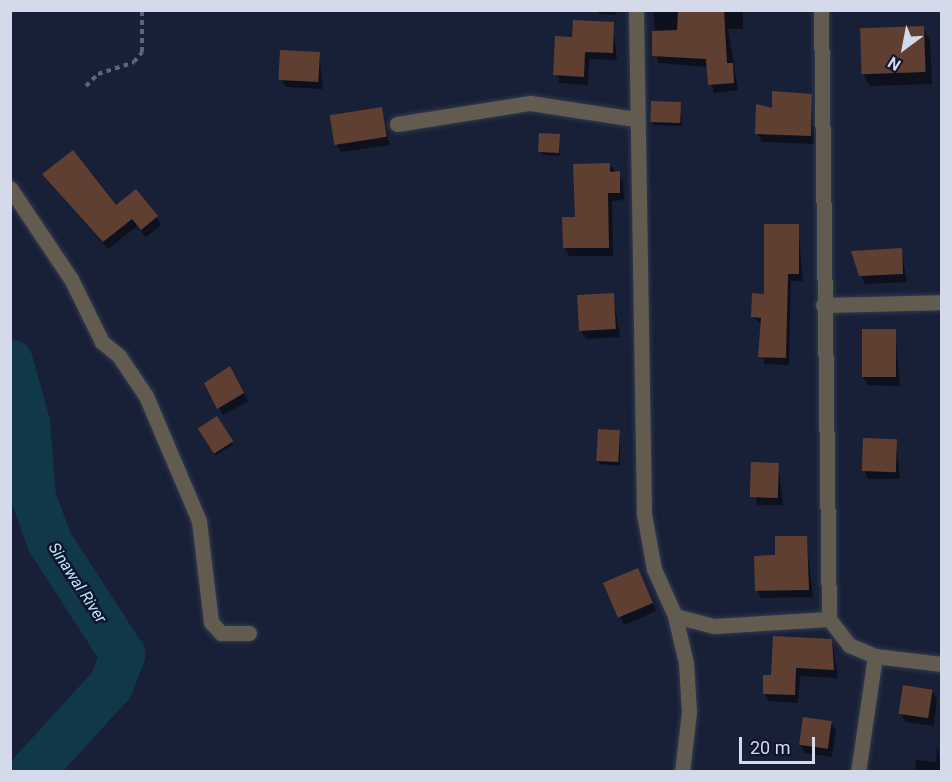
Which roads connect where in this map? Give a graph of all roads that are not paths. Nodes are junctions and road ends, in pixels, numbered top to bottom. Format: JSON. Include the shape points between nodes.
{"nodes":[{"id":1,"x":636,"y":10,"type":"edge"},
{"id":2,"x":821,"y":10,"type":"edge"},
{"id":3,"x":635,"y":118,"type":"junction"},
{"id":4,"x":397,"y":124,"type":"dead end"},
{"id":5,"x":10,"y":188,"type":"edge"},
{"id":6,"x":942,"y":302,"type":"edge"},
{"id":7,"x":823,"y":305,"type":"junction"},
{"id":8,"x":675,"y":616,"type":"junction"},
{"id":9,"x":829,"y":619,"type":"junction"},
{"id":10,"x":249,"y":633,"type":"dead end"},
{"id":11,"x":875,"y":656,"type":"junction"},
{"id":12,"x":942,"y":664,"type":"edge"},
{"id":13,"x":682,"y":771,"type":"edge"},
{"id":14,"x":858,"y":771,"type":"edge"}],
"edges":[{"from":1,"to":3,"type":"street"},
{"from":2,"to":7,"type":"street"},
{"from":3,"to":4,"type":"street","via":[[530,103]]},
{"from":3,"to":8,"type":"street","via":[[644,514],[654,569]]},
{"from":5,"to":10,"type":"street","via":[[71,279],[102,342],[119,356],[146,396],[199,521],[211,622],[220,633]]},
{"from":6,"to":7,"type":"street"},
{"from":7,"to":9,"type":"street"},
{"from":8,"to":9,"type":"street","via":[[714,626]]},
{"from":8,"to":13,"type":"street","via":[[688,680]]},
{"from":9,"to":11,"type":"street","via":[[849,645]]},
{"from":11,"to":12,"type":"street"},
{"from":11,"to":14,"type":"street"}]}
